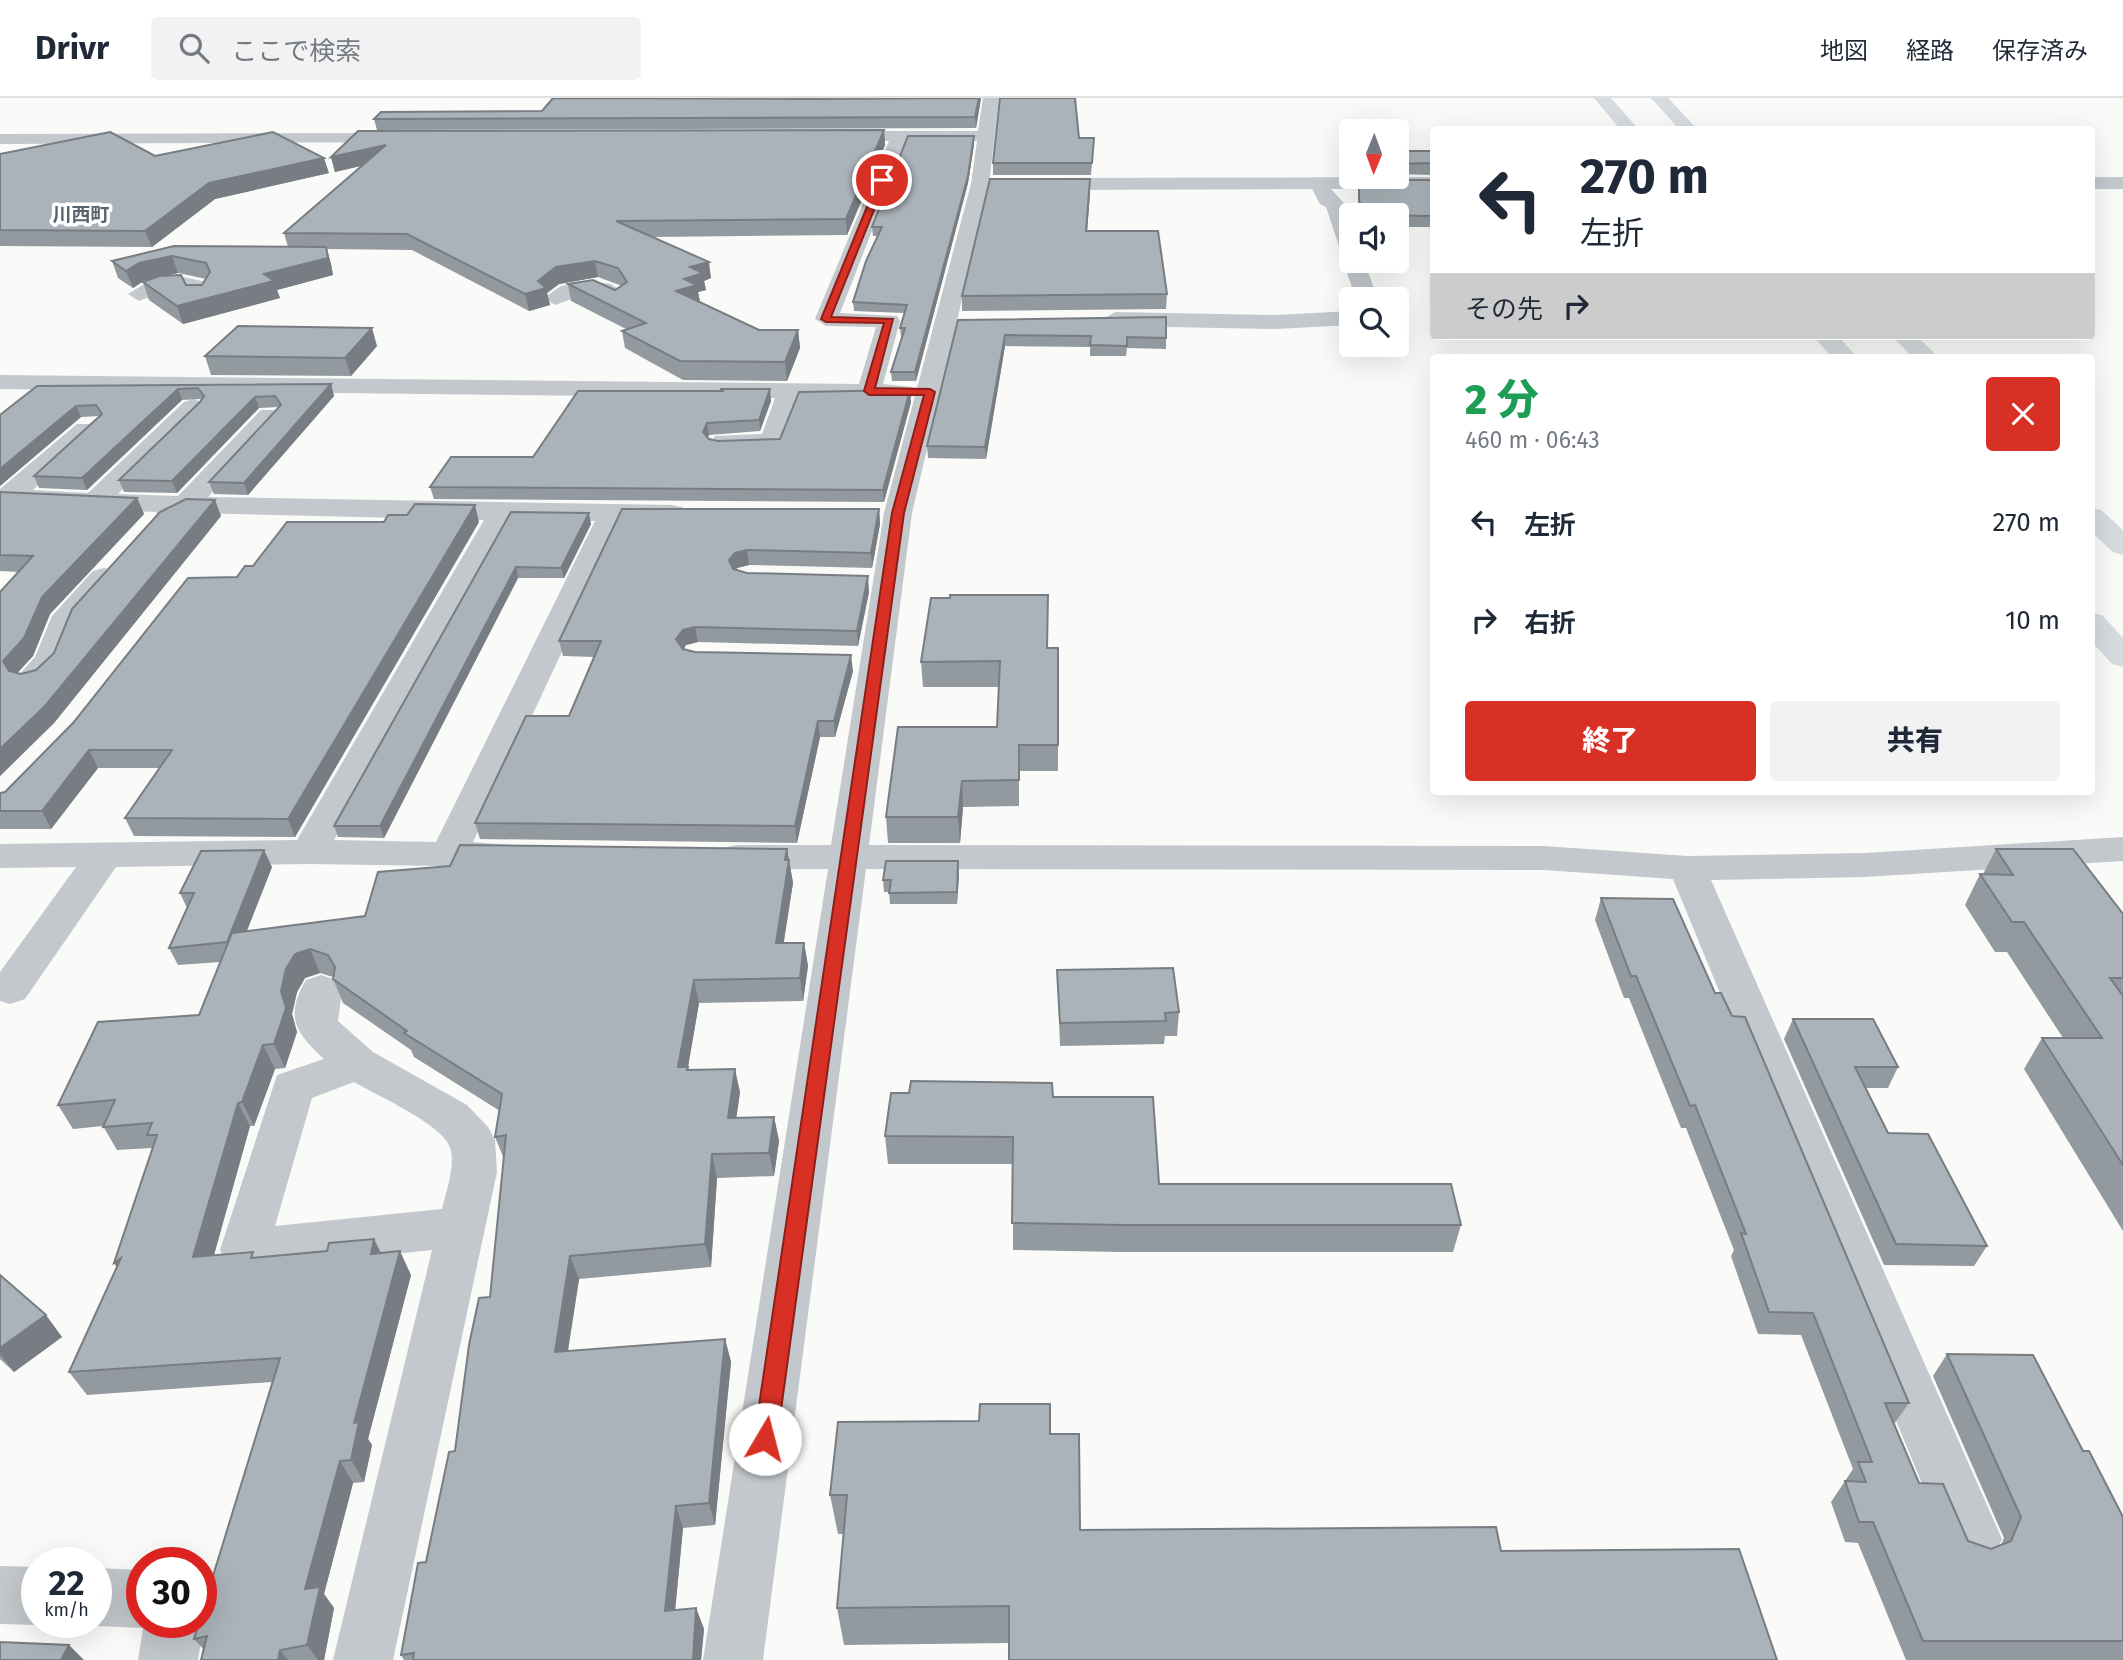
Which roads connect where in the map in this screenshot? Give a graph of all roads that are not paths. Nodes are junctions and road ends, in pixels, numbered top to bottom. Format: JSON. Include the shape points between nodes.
{"nodes":[{"id":1,"x":991,"y":98,"type":"edge"},
{"id":2,"x":1602,"y":98,"type":"edge"},
{"id":3,"x":1659,"y":98,"type":"edge"},
{"id":4,"x":1627,"y":126,"type":"edge"},
{"id":5,"x":1686,"y":126,"type":"edge"},
{"id":6,"x":822,"y":136,"type":"edge"},
{"id":7,"x":900,"y":136,"type":"junction"},
{"id":8,"x":986,"y":136,"type":"junction"},
{"id":9,"x":420,"y":138,"type":"edge"},
{"id":10,"x":0,"y":139,"type":"edge"},
{"id":11,"x":1430,"y":183,"type":"edge"},
{"id":12,"x":2095,"y":183,"type":"edge"},
{"id":13,"x":2123,"y":183,"type":"edge"},
{"id":14,"x":1020,"y":184,"type":"edge"},
{"id":15,"x":1319,"y":184,"type":"junction"},
{"id":16,"x":1339,"y":216,"type":"edge"},
{"id":17,"x":825,"y":267,"type":"dead end"},
{"id":18,"x":846,"y":267,"type":"junction"},
{"id":19,"x":139,"y":294,"type":"dead end"},
{"id":20,"x":200,"y":295,"type":"edge"},
{"id":21,"x":555,"y":298,"type":"dead end"},
{"id":22,"x":617,"y":298,"type":"edge"},
{"id":23,"x":1339,"y":319,"type":"edge"},
{"id":24,"x":1096,"y":320,"type":"edge"},
{"id":25,"x":946,"y":321,"type":"junction"},
{"id":26,"x":974,"y":321,"type":"edge"},
{"id":27,"x":1829,"y":340,"type":"edge"},
{"id":28,"x":1908,"y":340,"type":"edge"},
{"id":29,"x":1842,"y":354,"type":"edge"},
{"id":30,"x":1923,"y":354,"type":"edge"},
{"id":31,"x":0,"y":382,"type":"edge"},
{"id":32,"x":790,"y":391,"type":"junction"},
{"id":33,"x":869,"y":391,"type":"junction"},
{"id":34,"x":930,"y":392,"type":"junction"},
{"id":35,"x":193,"y":407,"type":"edge"},
{"id":36,"x":270,"y":415,"type":"edge"},
{"id":37,"x":92,"y":424,"type":"edge"},
{"id":38,"x":720,"y":442,"type":"edge"},
{"id":39,"x":5,"y":497,"type":"edge"},
{"id":40,"x":95,"y":502,"type":"junction"},
{"id":41,"x":184,"y":506,"type":"junction"},
{"id":42,"x":502,"y":513,"type":"junction"},
{"id":43,"x":613,"y":513,"type":"junction"},
{"id":44,"x":695,"y":513,"type":"edge"},
{"id":45,"x":2095,"y":520,"type":"edge"},
{"id":46,"x":2095,"y":527,"type":"edge"},
{"id":47,"x":2123,"y":527,"type":"edge"},
{"id":48,"x":146,"y":530,"type":"edge"},
{"id":49,"x":2123,"y":546,"type":"edge"},
{"id":50,"x":118,"y":561,"type":"edge"},
{"id":51,"x":2095,"y":626,"type":"edge"},
{"id":52,"x":2123,"y":657,"type":"edge"},
{"id":53,"x":32,"y":679,"type":"edge"},
{"id":54,"x":2123,"y":849,"type":"edge"},
{"id":55,"x":309,"y":852,"type":"junction"},
{"id":56,"x":105,"y":855,"type":"junction"},
{"id":57,"x":448,"y":855,"type":"junction"},
{"id":58,"x":545,"y":855,"type":"edge"},
{"id":59,"x":0,"y":856,"type":"edge"},
{"id":60,"x":698,"y":857,"type":"edge"},
{"id":61,"x":850,"y":858,"type":"junction"},
{"id":62,"x":1687,"y":868,"type":"junction"},
{"id":63,"x":10,"y":989,"type":"dead end"},
{"id":64,"x":321,"y":990,"type":"dead end"},
{"id":65,"x":358,"y":1064,"type":"junction"},
{"id":66,"x":462,"y":1227,"type":"junction"},
{"id":67,"x":1973,"y":1539,"type":"dead end"},
{"id":68,"x":0,"y":1594,"type":"edge"},
{"id":69,"x":21,"y":1595,"type":"edge"},
{"id":70,"x":171,"y":1638,"type":"edge"},
{"id":71,"x":168,"y":1660,"type":"edge"},
{"id":72,"x":363,"y":1660,"type":"edge"},
{"id":73,"x":733,"y":1660,"type":"edge"}],
"edges":[{"from":1,"to":8,"type":"street"},
{"from":2,"to":4,"type":"main road"},
{"from":3,"to":5,"type":"main road"},
{"from":6,"to":7,"type":"street"},
{"from":7,"to":8,"type":"street"},
{"from":7,"to":18,"type":"street"},
{"from":8,"to":25,"type":"street","via":[[986,184]]},
{"from":9,"to":10,"type":"street"},
{"from":11,"to":15,"type":"street"},
{"from":12,"to":13,"type":"street"},
{"from":14,"to":15,"type":"street"},
{"from":15,"to":16,"type":"street"},
{"from":17,"to":18,"type":"street"},
{"from":18,"to":33,"type":"street","via":[[827,289],[832,318],[890,321]]},
{"from":19,"to":20,"type":"street","via":[[183,283],[203,288]]},
{"from":21,"to":22,"type":"street","via":[[592,288],[608,290]]},
{"from":23,"to":24,"type":"street"},
{"from":25,"to":26,"type":"street"},
{"from":25,"to":34,"type":"street"},
{"from":27,"to":29,"type":"main road"},
{"from":28,"to":30,"type":"main road"},
{"from":31,"to":32,"type":"street","via":[[34,377],[495,380]]},
{"from":32,"to":33,"type":"street","via":[[827,383]]},
{"from":32,"to":38,"type":"street","via":[[772,442]]},
{"from":33,"to":34,"type":"street"},
{"from":34,"to":61,"type":"street","via":[[884,513],[864,658]]},
{"from":35,"to":40,"type":"street"},
{"from":36,"to":41,"type":"street"},
{"from":37,"to":39,"type":"street"},
{"from":39,"to":40,"type":"street"},
{"from":40,"to":41,"type":"street"},
{"from":41,"to":42,"type":"street"},
{"from":41,"to":48,"type":"street","via":[[155,520]]},
{"from":42,"to":43,"type":"street"},
{"from":42,"to":55,"type":"street"},
{"from":43,"to":44,"type":"street"},
{"from":43,"to":57,"type":"street"},
{"from":45,"to":49,"type":"main road"},
{"from":46,"to":47,"type":"street"},
{"from":50,"to":53,"type":"street","via":[[63,624],[50,661]]},
{"from":51,"to":52,"type":"main road"},
{"from":54,"to":62,"type":"street","via":[[1865,865]]},
{"from":55,"to":56,"type":"street"},
{"from":55,"to":57,"type":"street"},
{"from":56,"to":59,"type":"street"},
{"from":56,"to":63,"type":"street"},
{"from":57,"to":58,"type":"street"},
{"from":60,"to":61,"type":"street"},
{"from":61,"to":62,"type":"street","via":[[1530,858]]},
{"from":61,"to":73,"type":"street"},
{"from":62,"to":67,"type":"street"},
{"from":64,"to":65,"type":"street","via":[[316,1026]]},
{"from":65,"to":66,"type":"street","via":[[451,1117],[472,1140],[474,1172]]},
{"from":65,"to":66,"type":"street","via":[[293,1087],[244,1250]]},
{"from":66,"to":72,"type":"street"},
{"from":68,"to":69,"type":"street"},
{"from":70,"to":71,"type":"street"}]}
